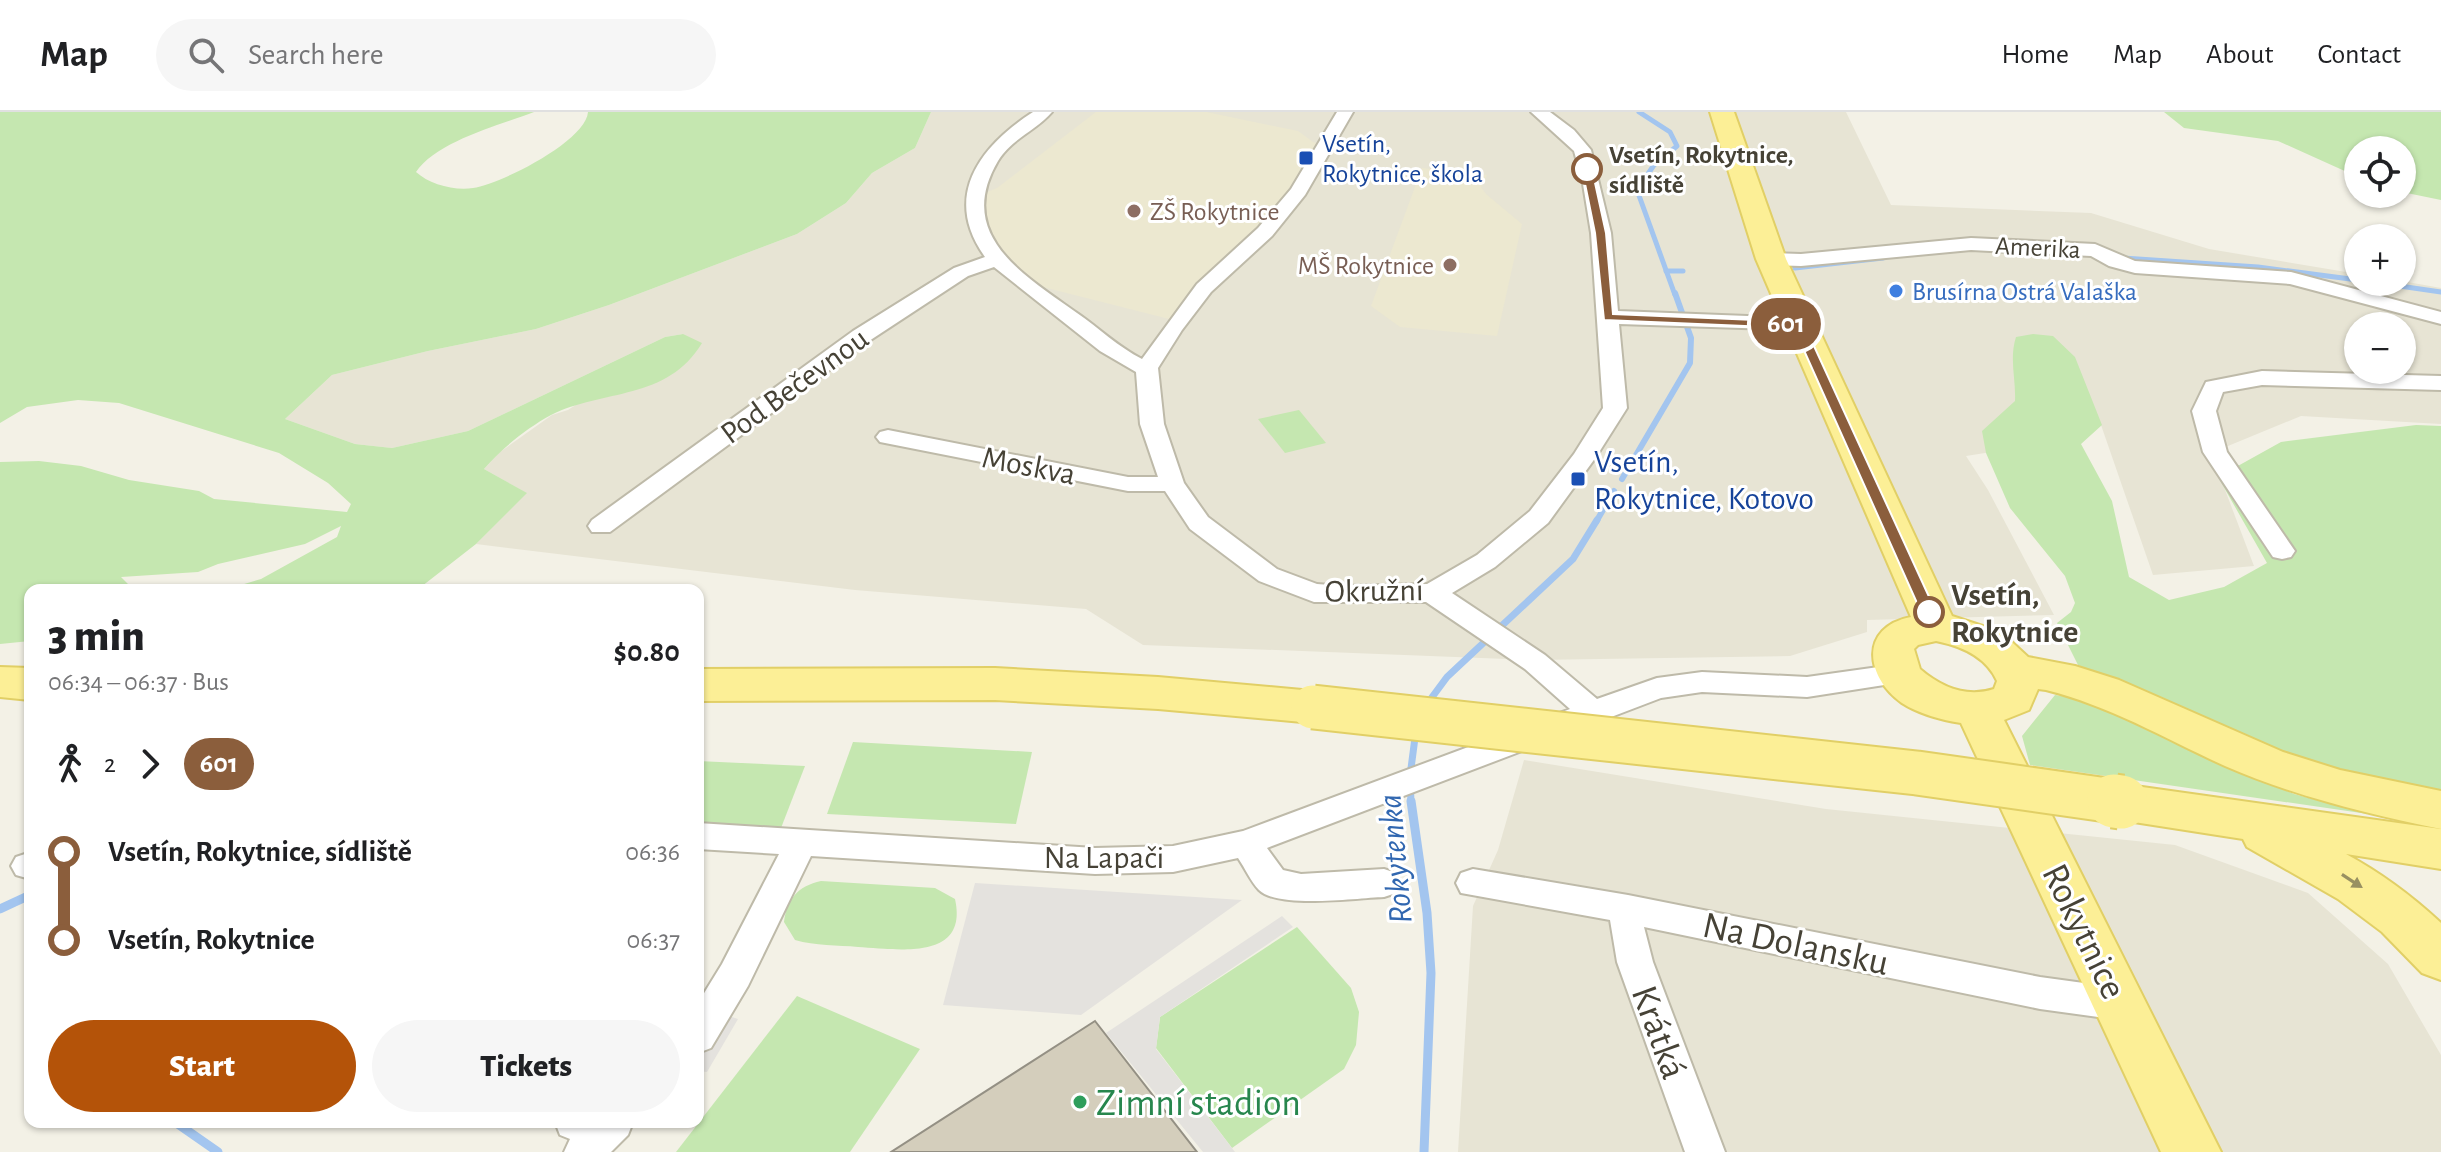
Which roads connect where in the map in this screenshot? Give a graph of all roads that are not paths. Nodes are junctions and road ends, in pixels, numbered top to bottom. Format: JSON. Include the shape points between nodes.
{"nodes":[{"id":1,"x":1044,"y":112,"type":"edge"},
{"id":2,"x":1345,"y":112,"type":"edge"},
{"id":3,"x":1539,"y":112,"type":"edge"},
{"id":4,"x":1722,"y":112,"type":"edge"},
{"id":5,"x":997,"y":259,"type":"junction"},
{"id":6,"x":1771,"y":259,"type":"junction"},
{"id":7,"x":1608,"y":317,"type":"junction"},
{"id":8,"x":2441,"y":318,"type":"edge"},
{"id":9,"x":1799,"y":324,"type":"junction"},
{"id":10,"x":1147,"y":368,"type":"junction"},
{"id":11,"x":2441,"y":383,"type":"edge"},
{"id":12,"x":888,"y":437,"type":"dead end"},
{"id":13,"x":1172,"y":483,"type":"junction"},
{"id":14,"x":601,"y":526,"type":"dead end"},
{"id":15,"x":2282,"y":551,"type":"dead end"},
{"id":16,"x":1432,"y":593,"type":"junction"},
{"id":17,"x":1936,"y":627,"type":"junction"},
{"id":18,"x":2016,"y":670,"type":"junction"},
{"id":19,"x":1900,"y":674,"type":"junction"},
{"id":20,"x":0,"y":682,"type":"edge"},
{"id":21,"x":24,"y":684,"type":"edge"},
{"id":22,"x":704,"y":685,"type":"edge"},
{"id":23,"x":1977,"y":710,"type":"junction"},
{"id":24,"x":1592,"y":711,"type":"junction"},
{"id":25,"x":2441,"y":810,"type":"edge"},
{"id":26,"x":2234,"y":818,"type":"junction"},
{"id":27,"x":704,"y":836,"type":"edge"},
{"id":28,"x":802,"y":842,"type":"junction"},
{"id":29,"x":1246,"y":843,"type":"junction"},
{"id":30,"x":2441,"y":849,"type":"edge"},
{"id":31,"x":1384,"y":883,"type":"dead end"},
{"id":32,"x":1473,"y":883,"type":"dead end"},
{"id":33,"x":1628,"y":909,"type":"junction"},
{"id":34,"x":2441,"y":957,"type":"edge"},
{"id":35,"x":2120,"y":1004,"type":"junction"},
{"id":36,"x":704,"y":1026,"type":"edge"},
{"id":37,"x":1705,"y":1152,"type":"edge"},
{"id":38,"x":2191,"y":1152,"type":"edge"}],
"edges":[{"from":1,"to":5,"type":"street","via":[[1012,134],[976,191],[976,225]]},
{"from":2,"to":10,"type":"street","via":[[1299,191],[1265,232],[1204,288]]},
{"from":3,"to":7,"type":"street","name":"Okružní","via":[[1582,150],[1601,233]]},
{"from":4,"to":6,"type":"main road"},
{"from":5,"to":10,"type":"street","via":[[1128,363]]},
{"from":5,"to":14,"type":"street","name":"Pod Bečevnou","via":[[961,272],[861,336]]},
{"from":6,"to":8,"type":"street","name":"Amerika","via":[[1971,244],[2095,250],[2135,267],[2291,278]]},
{"from":6,"to":9,"type":"main road"},
{"from":7,"to":9,"type":"street"},
{"from":7,"to":16,"type":"street","name":"Okružní","via":[[1615,408],[1600,434],[1539,517],[1486,561]]},
{"from":9,"to":17,"type":"main road"},
{"from":10,"to":13,"type":"street","name":"Okružní","via":[[1152,424]]},
{"from":11,"to":15,"type":"street","via":[[2262,378],[2214,387],[2204,411],[2215,452]]},
{"from":12,"to":13,"type":"street","name":"Moskva","via":[[1128,484]]},
{"from":13,"to":16,"type":"street","name":"Okružní","via":[[1199,523],[1268,575],[1293,587],[1344,595]]},
{"from":16,"to":24,"type":"street","via":[[1518,650]]},
{"from":17,"to":18,"type":"main road","via":[[1985,641]]},
{"from":17,"to":19,"type":"main road","via":[[1914,629],[1897,639],[1892,655]]},
{"from":18,"to":23,"type":"main road","via":[[2019,686],[2013,699]]},
{"from":18,"to":25,"type":"main road","via":[[2092,684],[2242,754],[2313,780]]},
{"from":19,"to":23,"type":"main road","via":[[1933,699]]},
{"from":19,"to":24,"type":"street","name":"Na Lapači","via":[[1807,687],[1702,682],[1657,688]]},
{"from":20,"to":21,"type":"main road"},
{"from":22,"to":26,"type":"main road","bridge":true,"via":[[995,684],[1158,693],[1902,772]]},
{"from":23,"to":35,"type":"main road","name":"Rokytnice"},
{"from":24,"to":29,"type":"street","name":"Na Lapači"},
{"from":26,"to":30,"type":"main road"},
{"from":26,"to":34,"type":"main road","one_way":true,"via":[[2356,884]]},
{"from":27,"to":28,"type":"street","name":"Na Lapači"},
{"from":28,"to":29,"type":"street","name":"Na Lapači","via":[[1095,861],[1173,859]]},
{"from":28,"to":36,"type":"street"},
{"from":29,"to":31,"type":"street","via":[[1272,882],[1301,888]]},
{"from":32,"to":33,"type":"street","name":"Na Dolansku"},
{"from":33,"to":35,"type":"street","name":"Na Dolansku","via":[[2013,988]]},
{"from":33,"to":37,"type":"street","name":"Krátká","via":[[1635,962]]},
{"from":35,"to":38,"type":"main road","name":"Rokytnice"}]}
